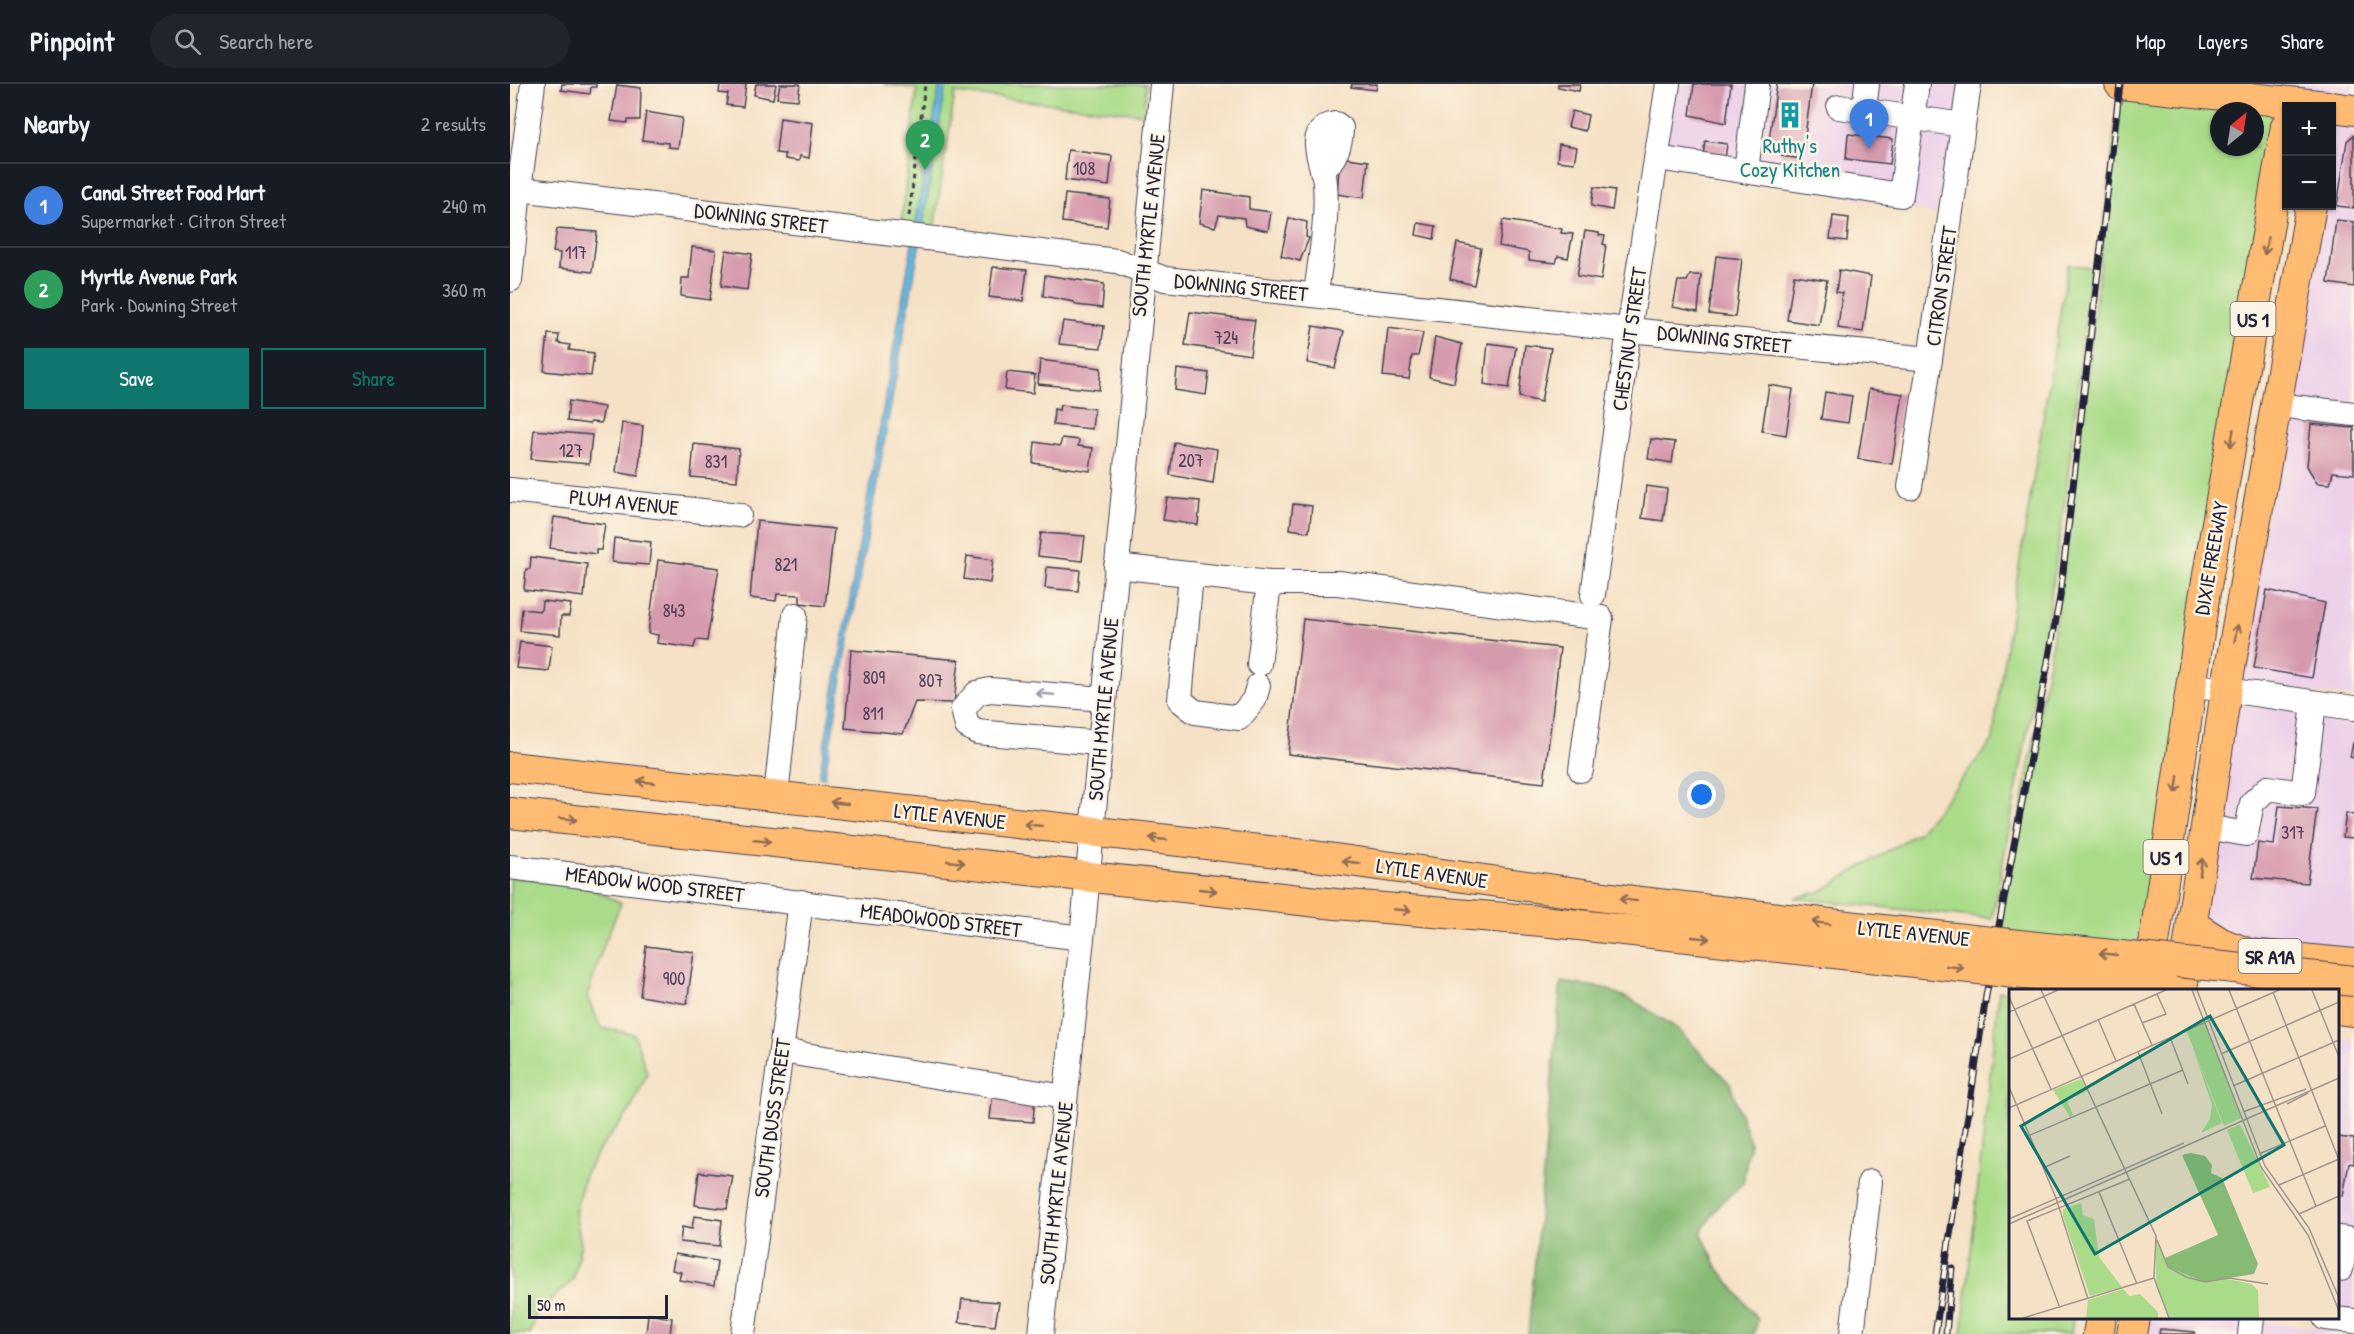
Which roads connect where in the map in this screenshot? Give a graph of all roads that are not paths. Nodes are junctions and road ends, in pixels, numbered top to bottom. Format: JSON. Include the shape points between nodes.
{"nodes":[{"id":1,"x":533,"y":84,"type":"edge"},
{"id":2,"x":1162,"y":84,"type":"edge"},
{"id":3,"x":1668,"y":84,"type":"edge"},
{"id":4,"x":1757,"y":84,"type":"edge"},
{"id":5,"x":1867,"y":84,"type":"edge"},
{"id":6,"x":1917,"y":84,"type":"edge"},
{"id":7,"x":1969,"y":84,"type":"edge"},
{"id":8,"x":2120,"y":84,"type":"edge"},
{"id":9,"x":2332,"y":84,"type":"edge"},
{"id":10,"x":2330,"y":102,"type":"edge"},
{"id":11,"x":2282,"y":104,"type":"edge"},
{"id":12,"x":1839,"y":107,"type":"dead end"},
{"id":13,"x":2336,"y":108,"type":"edge"},
{"id":14,"x":1864,"y":110,"type":"junction"},
{"id":15,"x":2354,"y":110,"type":"edge"},
{"id":16,"x":1912,"y":116,"type":"junction"},
{"id":17,"x":1963,"y":125,"type":"junction"},
{"id":18,"x":2282,"y":151,"type":"edge"},
{"id":19,"x":1657,"y":158,"type":"junction"},
{"id":20,"x":1322,"y":171,"type":"dead end"},
{"id":21,"x":1746,"y":171,"type":"junction"},
{"id":22,"x":519,"y":189,"type":"junction"},
{"id":23,"x":2310,"y":210,"type":"edge"},
{"id":24,"x":1143,"y":270,"type":"junction"},
{"id":25,"x":510,"y":280,"type":"edge"},
{"id":26,"x":1316,"y":296,"type":"junction"},
{"id":27,"x":1629,"y":330,"type":"junction"},
{"id":28,"x":1930,"y":359,"type":"junction"},
{"id":29,"x":2277,"y":405,"type":"junction"},
{"id":30,"x":2353,"y":409,"type":"edge"},
{"id":31,"x":1910,"y":487,"type":"dead end"},
{"id":32,"x":510,"y":490,"type":"edge"},
{"id":33,"x":739,"y":515,"type":"dead end"},
{"id":34,"x":1116,"y":566,"type":"junction"},
{"id":35,"x":1191,"y":574,"type":"junction"},
{"id":36,"x":1269,"y":582,"type":"junction"},
{"id":37,"x":1593,"y":595,"type":"dead end"},
{"id":38,"x":795,"y":615,"type":"dead end"},
{"id":39,"x":2190,"y":685,"type":"junction"},
{"id":40,"x":2226,"y":691,"type":"junction"},
{"id":41,"x":1104,"y":699,"type":"junction"},
{"id":42,"x":2314,"y":703,"type":"junction"},
{"id":43,"x":2354,"y":708,"type":"edge"},
{"id":44,"x":1100,"y":743,"type":"junction"},
{"id":45,"x":510,"y":767,"type":"edge"},
{"id":46,"x":1581,"y":770,"type":"dead end"},
{"id":47,"x":776,"y":796,"type":"junction"},
{"id":48,"x":510,"y":813,"type":"edge"},
{"id":49,"x":2207,"y":827,"type":"junction"},
{"id":50,"x":1091,"y":831,"type":"junction"},
{"id":51,"x":510,"y":867,"type":"edge"},
{"id":52,"x":1087,"y":876,"type":"junction"},
{"id":53,"x":801,"y":902,"type":"junction"},
{"id":54,"x":2193,"y":924,"type":"junction"},
{"id":55,"x":1082,"y":938,"type":"junction"},
{"id":56,"x":1898,"y":946,"type":"junction"},
{"id":57,"x":2249,"y":954,"type":"junction"},
{"id":58,"x":2354,"y":964,"type":"edge"},
{"id":59,"x":2185,"y":976,"type":"edge"},
{"id":60,"x":2354,"y":981,"type":"edge"},
{"id":61,"x":2147,"y":989,"type":"edge"},
{"id":62,"x":2153,"y":989,"type":"edge"},
{"id":63,"x":2154,"y":989,"type":"edge"},
{"id":64,"x":2339,"y":1009,"type":"edge"},
{"id":65,"x":2354,"y":1011,"type":"edge"},
{"id":66,"x":2339,"y":1028,"type":"edge"},
{"id":67,"x":2354,"y":1030,"type":"edge"},
{"id":68,"x":781,"y":1051,"type":"junction"},
{"id":69,"x":1065,"y":1097,"type":"junction"},
{"id":70,"x":1870,"y":1182,"type":"dead end"},
{"id":71,"x":2339,"y":1238,"type":"edge"},
{"id":72,"x":2339,"y":1269,"type":"edge"},
{"id":73,"x":2101,"y":1319,"type":"edge"},
{"id":74,"x":2134,"y":1319,"type":"edge"},
{"id":75,"x":2252,"y":1319,"type":"edge"},
{"id":76,"x":2339,"y":1319,"type":"edge"},
{"id":77,"x":2354,"y":1321,"type":"edge"},
{"id":78,"x":743,"y":1334,"type":"edge"},
{"id":79,"x":1041,"y":1334,"type":"edge"},
{"id":80,"x":1852,"y":1334,"type":"edge"},
{"id":81,"x":2098,"y":1334,"type":"edge"},
{"id":82,"x":2132,"y":1334,"type":"edge"},
{"id":83,"x":2250,"y":1334,"type":"edge"}],
"edges":[{"from":1,"to":22,"type":"street"},
{"from":2,"to":24,"type":"street","name":"SOUTH MYRTLE AVENUE"},
{"from":3,"to":19,"type":"street","name":"CHESTNUT STREET"},
{"from":4,"to":21,"type":"street"},
{"from":5,"to":14,"type":"street"},
{"from":6,"to":16,"type":"street"},
{"from":7,"to":17,"type":"street","name":"CITRON STREET"},
{"from":8,"to":11,"type":"main road"},
{"from":9,"to":10,"type":"main road"},
{"from":12,"to":14,"type":"street"},
{"from":13,"to":15,"type":"main road"},
{"from":14,"to":16,"type":"street"},
{"from":16,"to":17,"type":"street"},
{"from":16,"to":21,"type":"street","via":[[1901,195]]},
{"from":17,"to":28,"type":"street","name":"CITRON STREET"},
{"from":18,"to":39,"type":"main road","name":"DIXIE FREEWAY","number":"US 1","one_way":true},
{"from":19,"to":21,"type":"street"},
{"from":19,"to":27,"type":"street","name":"CHESTNUT STREET"},
{"from":20,"to":26,"type":"street","via":[[1323,231]]},
{"from":22,"to":24,"type":"street","name":"DOWNING STREET","via":[[1117,261]]},
{"from":22,"to":25,"type":"street"},
{"from":23,"to":29,"type":"main road","name":"DIXIE FREEWAY","number":"US 1"},
{"from":24,"to":26,"type":"street","name":"DOWNING STREET","via":[[1166,279]]},
{"from":24,"to":34,"type":"street","name":"SOUTH MYRTLE AVENUE"},
{"from":26,"to":27,"type":"street","name":"DOWNING STREET"},
{"from":27,"to":28,"type":"street","name":"DOWNING STREET"},
{"from":27,"to":37,"type":"street","name":"CHESTNUT STREET"},
{"from":28,"to":31,"type":"street","name":"CITRON STREET"},
{"from":29,"to":30,"type":"street"},
{"from":40,"to":29,"type":"main road","name":"DIXIE FREEWAY","number":"US 1","one_way":true},
{"from":32,"to":33,"type":"street","name":"PLUM AVENUE"},
{"from":34,"to":35,"type":"street"},
{"from":34,"to":41,"type":"street","name":"SOUTH MYRTLE AVENUE"},
{"from":35,"to":36,"type":"street"},
{"from":35,"to":36,"type":"street","via":[[1180,700],[1195,712],[1239,718],[1254,700]]},
{"from":36,"to":46,"type":"street","via":[[1338,583],[1601,618]]},
{"from":38,"to":47,"type":"street"},
{"from":39,"to":40,"type":"street"},
{"from":39,"to":62,"type":"main road","name":"DIXIE FREEWAY","number":"US 1","one_way":true},
{"from":40,"to":42,"type":"street"},
{"from":40,"to":49,"type":"main road","name":"DIXIE FREEWAY","number":"US 1"},
{"from":41,"to":44,"type":"street","name":"SOUTH MYRTLE AVENUE"},
{"from":41,"to":44,"type":"street","one_way":true,"via":[[990,690],[977,693],[963,709],[968,726],[978,732]]},
{"from":42,"to":43,"type":"street"},
{"from":42,"to":49,"type":"street","via":[[2303,793],[2268,788],[2252,803],[2245,842]]},
{"from":44,"to":50,"type":"street","name":"SOUTH MYRTLE AVENUE"},
{"from":47,"to":45,"type":"main road","name":"LYTLE AVENUE","one_way":true},
{"from":50,"to":47,"type":"main road","name":"LYTLE AVENUE","one_way":true},
{"from":48,"to":52,"type":"main road","name":"LYTLE AVENUE","one_way":true},
{"from":54,"to":49,"type":"main road","name":"DIXIE FREEWAY","number":"US 1","one_way":true},
{"from":50,"to":52,"type":"street","name":"SOUTH MYRTLE AVENUE"},
{"from":56,"to":50,"type":"main road","name":"LYTLE AVENUE","one_way":true,"via":[[1641,902],[1314,856]]},
{"from":51,"to":53,"type":"street","name":"MEADOW WOOD STREET"},
{"from":52,"to":55,"type":"street","name":"SOUTH MYRTLE AVENUE"},
{"from":52,"to":56,"type":"main road","name":"LYTLE AVENUE","one_way":true,"via":[[1335,904]]},
{"from":53,"to":55,"type":"street","name":"MEADOWOOD STREET"},
{"from":53,"to":68,"type":"street","name":"SOUTH DUSS STREET"},
{"from":54,"to":57,"type":"main road","number":"SR A1A","via":[[2221,943]]},
{"from":54,"to":59,"type":"main road","name":"DIXIE FREEWAY","number":"US 1"},
{"from":55,"to":69,"type":"street","name":"SOUTH MYRTLE AVENUE"},
{"from":60,"to":56,"type":"main road","name":"LYTLE AVENUE","one_way":true,"bridge":true},
{"from":56,"to":61,"type":"main road","name":"LYTLE AVENUE","one_way":true,"bridge":true},
{"from":57,"to":58,"type":"main road","number":"SR A1A"},
{"from":57,"to":59,"type":"main road","via":[[2213,955]]},
{"from":59,"to":63,"type":"main road","via":[[2167,972]]},
{"from":64,"to":65,"type":"main road"},
{"from":66,"to":67,"type":"main road"},
{"from":68,"to":69,"type":"street"},
{"from":68,"to":78,"type":"street","name":"SOUTH DUSS STREET"},
{"from":69,"to":79,"type":"street","name":"SOUTH MYRTLE AVENUE"},
{"from":70,"to":80,"type":"street"},
{"from":71,"to":72,"type":"street","via":[[2346,1239]]},
{"from":73,"to":81,"type":"main road"},
{"from":74,"to":82,"type":"main road"},
{"from":75,"to":83,"type":"street"},
{"from":76,"to":77,"type":"street"}]}
